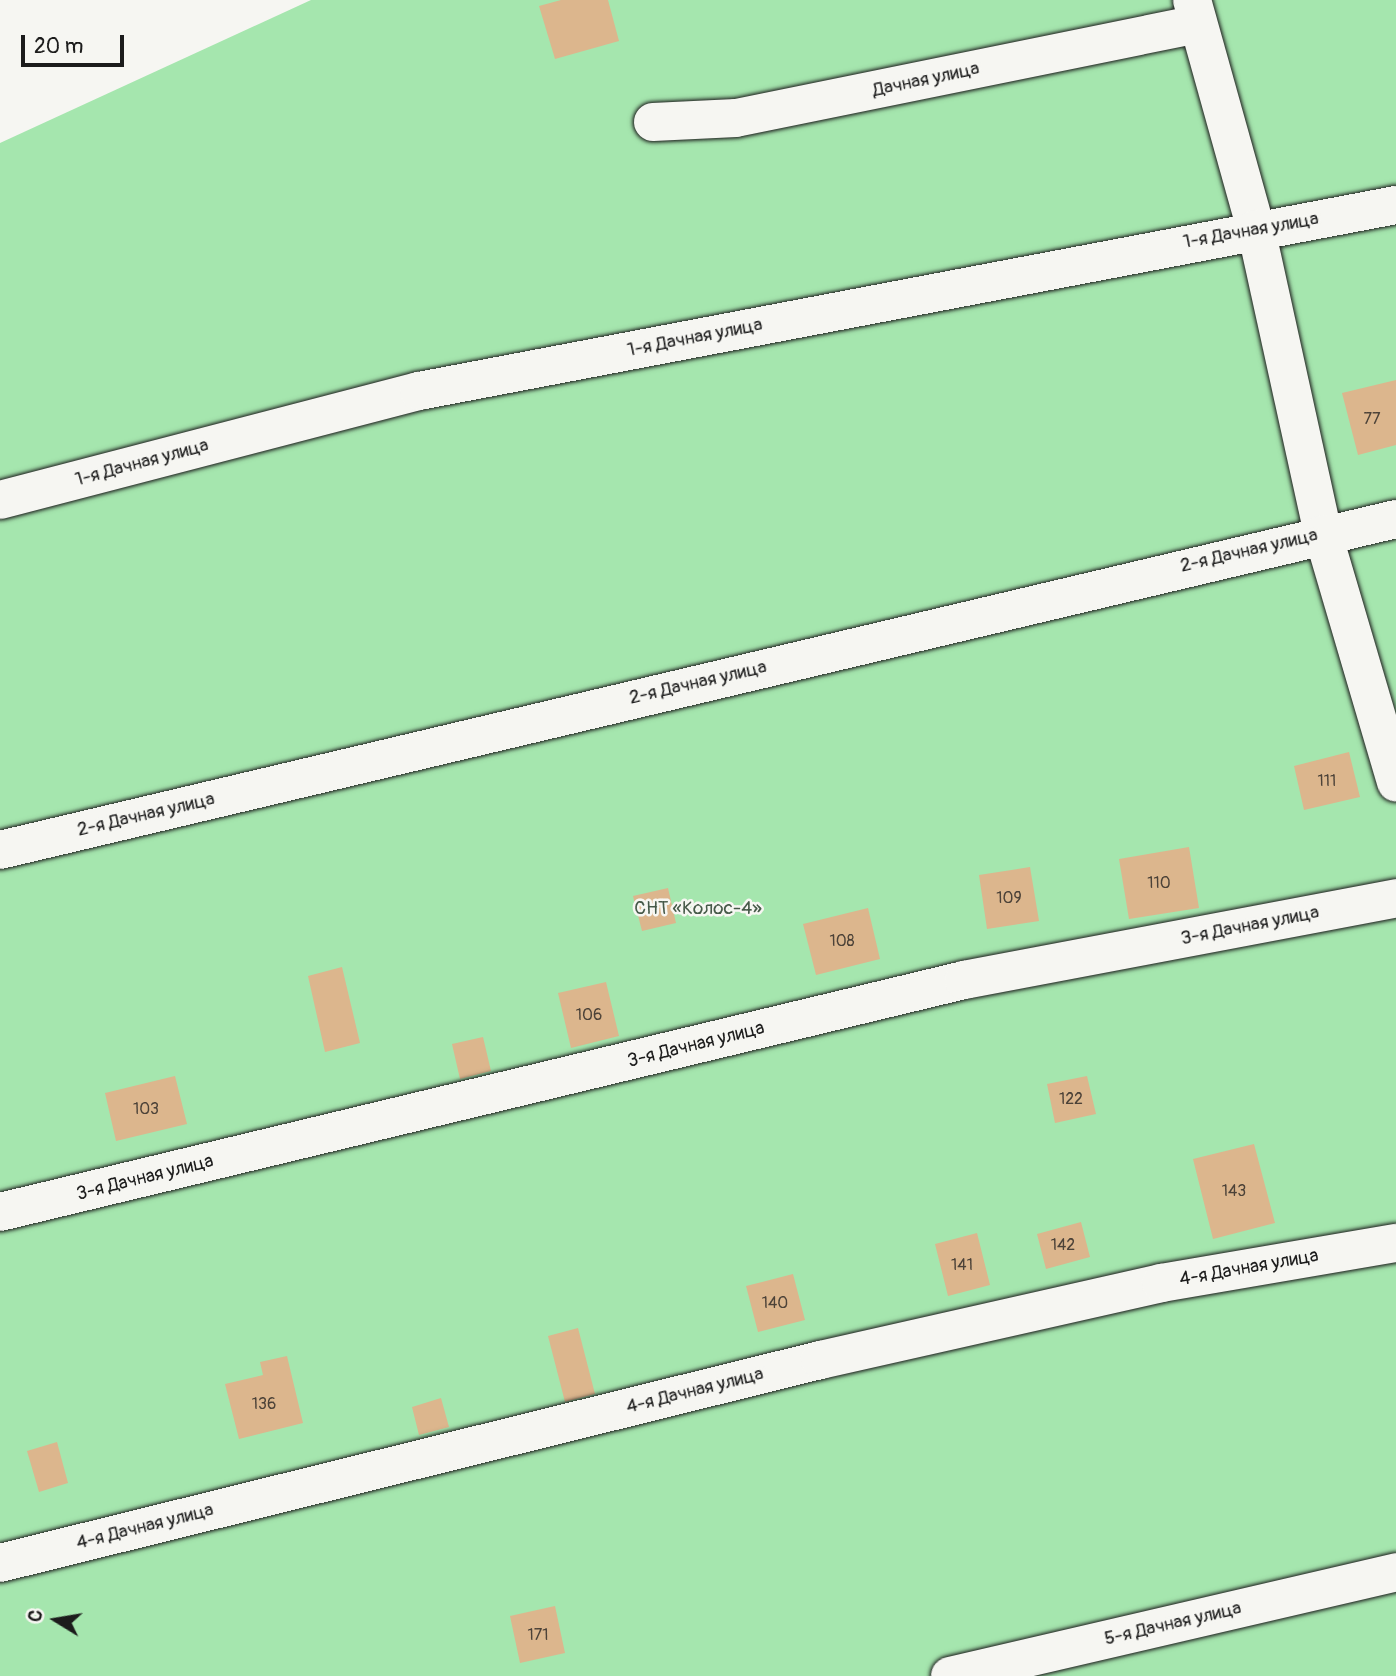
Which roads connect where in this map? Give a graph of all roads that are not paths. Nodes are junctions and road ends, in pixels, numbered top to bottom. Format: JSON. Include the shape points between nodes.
{"nodes":[{"id":1,"x":1195,"y":12,"type":"edge"},
{"id":2,"x":653,"y":122,"type":"dead end"},
{"id":3,"x":1396,"y":205,"type":"edge"},
{"id":4,"x":1256,"y":229,"type":"junction"},
{"id":5,"x":0,"y":500,"type":"edge"},
{"id":6,"x":1396,"y":519,"type":"edge"},
{"id":7,"x":1323,"y":534,"type":"junction"},
{"id":8,"x":1396,"y":782,"type":"edge"},
{"id":9,"x":0,"y":849,"type":"edge"},
{"id":10,"x":1396,"y":898,"type":"edge"},
{"id":11,"x":0,"y":1213,"type":"edge"},
{"id":12,"x":1396,"y":1243,"type":"edge"},
{"id":13,"x":0,"y":1563,"type":"edge"},
{"id":14,"x":1396,"y":1572,"type":"edge"},
{"id":15,"x":950,"y":1676,"type":"edge"}],
"edges":[{"from":1,"to":2,"type":"street","name":"Дачная улица","via":[[736,118]]},
{"from":1,"to":4,"type":"street"},
{"from":3,"to":4,"type":"street","name":"1-я Дачная улица"},
{"from":4,"to":5,"type":"street","name":"1-я Дачная улица","via":[[419,391]]},
{"from":4,"to":7,"type":"street"},
{"from":6,"to":7,"type":"street","name":"2-я Дачная улица"},
{"from":7,"to":8,"type":"street"},
{"from":7,"to":9,"type":"street","name":"2-я Дачная улица"},
{"from":10,"to":11,"type":"street","name":"3-я Дачная улица","via":[[964,980]]},
{"from":12,"to":13,"type":"street","name":"4-я Дачная улица","via":[[1161,1283],[847,1354]]},
{"from":14,"to":15,"type":"street","name":"5-я Дачная улица"}]}
